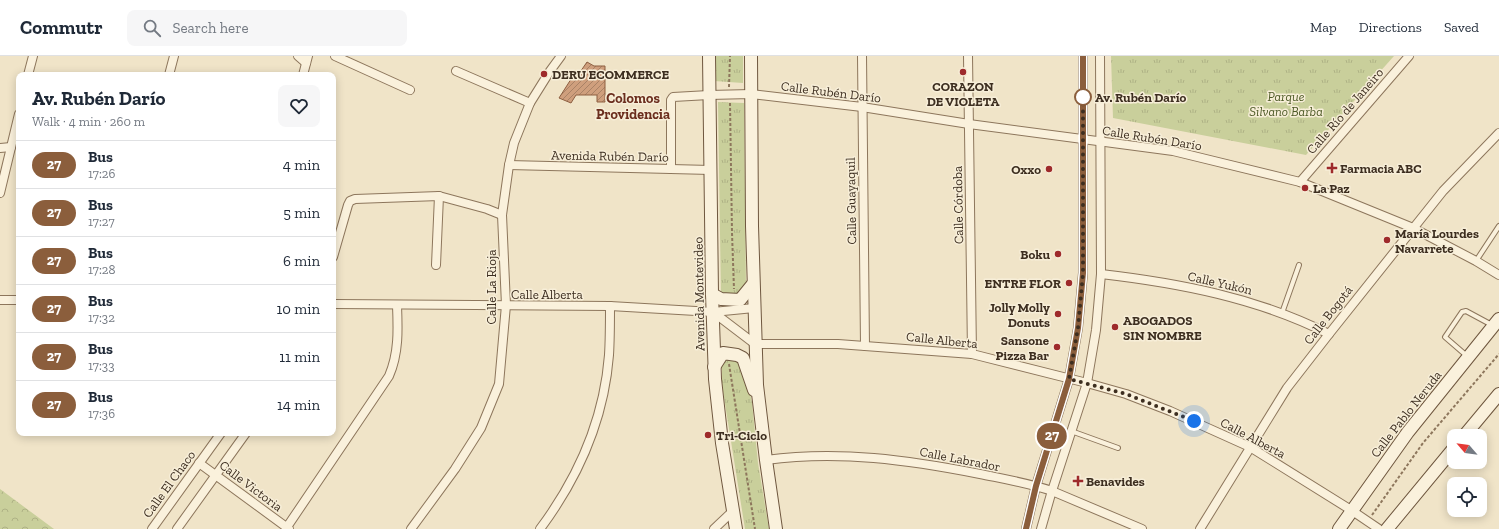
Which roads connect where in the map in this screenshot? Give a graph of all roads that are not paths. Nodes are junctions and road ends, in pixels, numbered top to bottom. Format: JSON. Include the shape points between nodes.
{"nodes":[{"id":1,"x":33,"y":56,"type":"edge"},
{"id":2,"x":174,"y":56,"type":"edge"},
{"id":3,"x":298,"y":56,"type":"edge"},
{"id":4,"x":335,"y":56,"type":"edge"},
{"id":5,"x":561,"y":56,"type":"edge"},
{"id":6,"x":709,"y":56,"type":"edge"},
{"id":7,"x":751,"y":56,"type":"edge"},
{"id":8,"x":862,"y":56,"type":"edge"},
{"id":9,"x":968,"y":56,"type":"edge"},
{"id":10,"x":1083,"y":56,"type":"edge"},
{"id":11,"x":1100,"y":56,"type":"edge"},
{"id":12,"x":1408,"y":56,"type":"edge"},
{"id":13,"x":307,"y":60,"type":"edge"},
{"id":14,"x":456,"y":70,"type":"dead end"},
{"id":15,"x":29,"y":72,"type":"edge"},
{"id":16,"x":170,"y":72,"type":"edge"},
{"id":17,"x":304,"y":72,"type":"edge"},
{"id":18,"x":410,"y":90,"type":"dead end"},
{"id":19,"x":709,"y":94,"type":"junction"},
{"id":20,"x":751,"y":94,"type":"junction"},
{"id":21,"x":530,"y":103,"type":"junction"},
{"id":22,"x":862,"y":107,"type":"junction"},
{"id":23,"x":969,"y":124,"type":"junction"},
{"id":24,"x":16,"y":126,"type":"edge"},
{"id":25,"x":1499,"y":133,"type":"edge"},
{"id":26,"x":1083,"y":139,"type":"junction"},
{"id":27,"x":1101,"y":142,"type":"junction"},
{"id":28,"x":11,"y":147,"type":"junction"},
{"id":29,"x":0,"y":148,"type":"edge"},
{"id":30,"x":509,"y":165,"type":"junction"},
{"id":31,"x":670,"y":169,"type":"junction"},
{"id":32,"x":710,"y":170,"type":"junction"},
{"id":33,"x":1300,"y":182,"type":"junction"},
{"id":34,"x":0,"y":193,"type":"edge"},
{"id":35,"x":439,"y":196,"type":"junction"},
{"id":36,"x":502,"y":215,"type":"junction"},
{"id":37,"x":1499,"y":226,"type":"edge"},
{"id":38,"x":1413,"y":228,"type":"junction"},
{"id":39,"x":336,"y":247,"type":"edge"},
{"id":40,"x":1476,"y":261,"type":"junction"},
{"id":41,"x":436,"y":265,"type":"dead end"},
{"id":42,"x":1300,"y":265,"type":"dead end"},
{"id":43,"x":1101,"y":274,"type":"junction"},
{"id":44,"x":1499,"y":275,"type":"edge"},
{"id":45,"x":753,"y":284,"type":"junction"},
{"id":46,"x":712,"y":294,"type":"junction"},
{"id":47,"x":0,"y":300,"type":"edge"},
{"id":48,"x":16,"y":300,"type":"edge"},
{"id":49,"x":397,"y":305,"type":"junction"},
{"id":50,"x":506,"y":305,"type":"junction"},
{"id":51,"x":336,"y":306,"type":"edge"},
{"id":52,"x":610,"y":306,"type":"junction"},
{"id":53,"x":754,"y":308,"type":"junction"},
{"id":54,"x":713,"y":312,"type":"junction"},
{"id":55,"x":1282,"y":313,"type":"junction"},
{"id":56,"x":1496,"y":322,"type":"edge"},
{"id":57,"x":1329,"y":334,"type":"junction"},
{"id":58,"x":755,"y":344,"type":"junction"},
{"id":59,"x":865,"y":346,"type":"junction"},
{"id":60,"x":972,"y":354,"type":"junction"},
{"id":61,"x":1469,"y":357,"type":"junction"},
{"id":62,"x":714,"y":367,"type":"junction"},
{"id":63,"x":1069,"y":379,"type":"junction"},
{"id":64,"x":1087,"y":383,"type":"junction"},
{"id":65,"x":1499,"y":394,"type":"edge"},
{"id":66,"x":759,"y":402,"type":"junction"},
{"id":67,"x":1470,"y":429,"type":"edge"},
{"id":68,"x":1071,"y":431,"type":"junction"},
{"id":69,"x":219,"y":436,"type":"edge"},
{"id":70,"x":244,"y":436,"type":"edge"},
{"id":71,"x":1250,"y":447,"type":"junction"},
{"id":72,"x":1118,"y":448,"type":"dead end"},
{"id":73,"x":1447,"y":456,"type":"edge"},
{"id":74,"x":766,"y":460,"type":"junction"},
{"id":75,"x":199,"y":463,"type":"junction"},
{"id":76,"x":216,"y":475,"type":"junction"},
{"id":77,"x":1036,"y":486,"type":"junction"},
{"id":78,"x":1052,"y":491,"type":"junction"},
{"id":79,"x":1351,"y":510,"type":"junction"},
{"id":80,"x":734,"y":511,"type":"junction"},
{"id":81,"x":288,"y":528,"type":"edge"},
{"id":82,"x":152,"y":529,"type":"edge"},
{"id":83,"x":177,"y":529,"type":"edge"},
{"id":84,"x":411,"y":529,"type":"edge"},
{"id":85,"x":540,"y":529,"type":"edge"},
{"id":86,"x":714,"y":529,"type":"edge"},
{"id":87,"x":736,"y":529,"type":"edge"},
{"id":88,"x":776,"y":529,"type":"edge"},
{"id":89,"x":1026,"y":529,"type":"edge"},
{"id":90,"x":1041,"y":529,"type":"edge"},
{"id":91,"x":1142,"y":529,"type":"edge"},
{"id":92,"x":1200,"y":529,"type":"edge"},
{"id":93,"x":1339,"y":529,"type":"edge"},
{"id":94,"x":1379,"y":529,"type":"edge"},
{"id":95,"x":1387,"y":529,"type":"edge"}],
"edges":[{"from":1,"to":15,"type":"street"},
{"from":2,"to":16,"type":"street"},
{"from":3,"to":13,"type":"street"},
{"from":4,"to":18,"type":"street"},
{"from":5,"to":21,"type":"street","name":"Calle La Rioja"},
{"from":6,"to":19,"type":"street","name":"Avenida Montevideo"},
{"from":7,"to":20,"type":"street"},
{"from":8,"to":22,"type":"street","name":"Calle Guayaquil"},
{"from":9,"to":23,"type":"street","name":"Calle Córdoba"},
{"from":10,"to":26,"type":"street"},
{"from":11,"to":27,"type":"street"},
{"from":12,"to":33,"type":"street","name":"Calle Río de Janeiro"},
{"from":13,"to":17,"type":"street"},
{"from":14,"to":21,"type":"street"},
{"from":19,"to":20,"type":"street","name":"Calle Rubén Darío"},
{"from":19,"to":31,"type":"street","name":"Calle Rubén Darío","via":[[673,97],[671,100]]},
{"from":19,"to":32,"type":"street","name":"Avenida Montevideo"},
{"from":20,"to":22,"type":"street","name":"Calle Rubén Darío"},
{"from":20,"to":45,"type":"street"},
{"from":21,"to":30,"type":"street","name":"Calle La Rioja","via":[[514,143]]},
{"from":22,"to":23,"type":"street","name":"Calle Rubén Darío"},
{"from":22,"to":59,"type":"street","name":"Calle Guayaquil"},
{"from":23,"to":26,"type":"street","name":"Calle Rubén Darío"},
{"from":23,"to":60,"type":"street","name":"Calle Córdoba"},
{"from":24,"to":28,"type":"street"},
{"from":25,"to":38,"type":"street","name":"Calle Bogotá"},
{"from":26,"to":27,"type":"street","name":"Calle Rubén Darío"},
{"from":26,"to":63,"type":"street","via":[[1083,273],[1078,328]]},
{"from":27,"to":33,"type":"street","name":"Calle Rubén Darío","via":[[1173,151]]},
{"from":27,"to":43,"type":"street"},
{"from":28,"to":29,"type":"street"},
{"from":28,"to":34,"type":"street"},
{"from":30,"to":31,"type":"street","name":"Avenida Rubén Darío"},
{"from":30,"to":36,"type":"street","name":"Calle La Rioja"},
{"from":31,"to":32,"type":"street","name":"Avenida Rubén Darío"},
{"from":32,"to":46,"type":"street","name":"Avenida Montevideo"},
{"from":33,"to":38,"type":"street","name":"Calle Rubén Darío"},
{"from":35,"to":36,"type":"street"},
{"from":35,"to":39,"type":"street","via":[[350,201]]},
{"from":35,"to":41,"type":"street"},
{"from":36,"to":50,"type":"street","name":"Calle La Rioja"},
{"from":37,"to":40,"type":"lane"},
{"from":38,"to":40,"type":"street","name":"Calle Rubén Darío"},
{"from":38,"to":57,"type":"street","name":"Calle Bogotá"},
{"from":40,"to":44,"type":"street","name":"Calle Rubén Darío"},
{"from":42,"to":55,"type":"lane"},
{"from":43,"to":55,"type":"street","name":"Calle Yukón","via":[[1183,286],[1257,304]]},
{"from":43,"to":64,"type":"street","via":[[1096,330]]},
{"from":45,"to":46,"type":"street","via":[[743,298],[738,300],[721,299]]},
{"from":45,"to":53,"type":"street"},
{"from":46,"to":54,"type":"street","name":"Avenida Montevideo"},
{"from":47,"to":48,"type":"street"},
{"from":49,"to":50,"type":"street","name":"Calle Alberta"},
{"from":49,"to":51,"type":"street","name":"Calle Alberta"},
{"from":49,"to":81,"type":"street","via":[[398,337],[389,376]]},
{"from":50,"to":52,"type":"street","name":"Calle Alberta"},
{"from":50,"to":84,"type":"street","name":"Calle La Rioja","via":[[498,384],[481,428]]},
{"from":52,"to":54,"type":"street","name":"Calle Alberta"},
{"from":52,"to":85,"type":"street","via":[[606,380],[594,427],[587,449],[567,488]]},
{"from":53,"to":54,"type":"street","name":"Calle Alberta"},
{"from":53,"to":58,"type":"street"},
{"from":54,"to":58,"type":"street"},
{"from":54,"to":62,"type":"street","name":"Avenida Montevideo"},
{"from":55,"to":57,"type":"street","name":"Calle Yukón"},
{"from":56,"to":61,"type":"street","name":"Calle Pablo Neruda"},
{"from":56,"to":61,"type":"lane","via":[[1466,310],[1462,312],[1445,337]]},
{"from":57,"to":71,"type":"street","name":"Calle Bogotá","via":[[1286,388]]},
{"from":58,"to":59,"type":"street","name":"Calle Alberta"},
{"from":58,"to":66,"type":"street"},
{"from":59,"to":60,"type":"street","name":"Calle Alberta"},
{"from":60,"to":63,"type":"street","name":"Calle Alberta"},
{"from":61,"to":79,"type":"street","name":"Calle Pablo Neruda","via":[[1408,432]]},
{"from":62,"to":66,"type":"street","via":[[723,353],[739,356],[744,360]]},
{"from":62,"to":80,"type":"street","name":"Avenida Montevideo","via":[[722,443]]},
{"from":63,"to":64,"type":"street","name":"Calle Alberta"},
{"from":63,"to":77,"type":"street"},
{"from":64,"to":68,"type":"street"},
{"from":64,"to":71,"type":"street","name":"Calle Alberta","via":[[1126,394],[1170,411]]},
{"from":65,"to":67,"type":"street"},
{"from":66,"to":74,"type":"street"},
{"from":68,"to":72,"type":"lane"},
{"from":68,"to":78,"type":"street"},
{"from":69,"to":75,"type":"street","name":"Calle El Chaco"},
{"from":70,"to":76,"type":"street"},
{"from":71,"to":79,"type":"street","name":"Calle Alberta"},
{"from":71,"to":92,"type":"street","name":"Calle Bogotá"},
{"from":73,"to":95,"type":"street"},
{"from":74,"to":77,"type":"street","name":"Calle Labrador","via":[[795,456],[884,458],[956,469]]},
{"from":74,"to":88,"type":"street"},
{"from":75,"to":76,"type":"street","name":"Calle Victoria"},
{"from":75,"to":82,"type":"street","name":"Calle El Chaco"},
{"from":76,"to":81,"type":"street","name":"Calle Victoria"},
{"from":76,"to":83,"type":"street"},
{"from":77,"to":78,"type":"street","name":"Calle Labrador"},
{"from":77,"to":89,"type":"street"},
{"from":78,"to":90,"type":"street"},
{"from":78,"to":91,"type":"street","name":"Calle Labrador"},
{"from":79,"to":93,"type":"street","name":"Calle Pablo Neruda"},
{"from":79,"to":94,"type":"street","name":"Calle Alberta"},
{"from":80,"to":86,"type":"street"},
{"from":80,"to":87,"type":"street","name":"Avenida Montevideo"}]}
